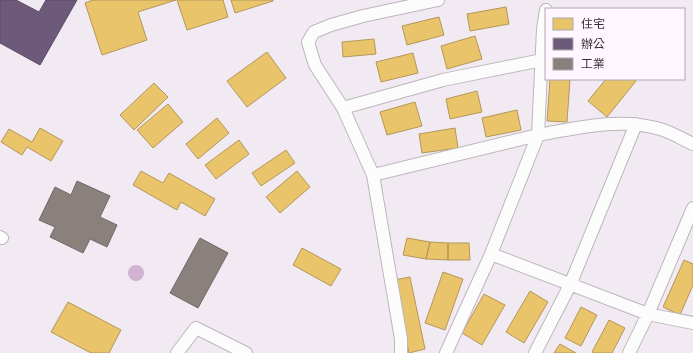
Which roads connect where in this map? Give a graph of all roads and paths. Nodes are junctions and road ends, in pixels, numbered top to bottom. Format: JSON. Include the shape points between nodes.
{"nodes":[{"id":1,"x":438,"y":0,"type":"edge"},
{"id":2,"x":545,"y":16,"type":"edge"},
{"id":3,"x":542,"y":60,"type":"junction"},
{"id":4,"x":343,"y":108,"type":"junction"},
{"id":5,"x":636,"y":124,"type":"junction"},
{"id":6,"x":538,"y":135,"type":"junction"},
{"id":7,"x":693,"y":144,"type":"edge"},
{"id":8,"x":373,"y":175,"type":"junction"},
{"id":9,"x":693,"y":208,"type":"edge"},
{"id":10,"x":491,"y":254,"type":"junction"},
{"id":11,"x":570,"y":285,"type":"junction"},
{"id":12,"x":648,"y":314,"type":"junction"},
{"id":13,"x":693,"y":322,"type":"edge"},
{"id":14,"x":177,"y":353,"type":"edge"},
{"id":15,"x":246,"y":353,"type":"edge"},
{"id":16,"x":401,"y":353,"type":"edge"},
{"id":17,"x":446,"y":353,"type":"edge"},
{"id":18,"x":535,"y":353,"type":"edge"},
{"id":19,"x":629,"y":353,"type":"edge"}],
"edges":[{"from":1,"to":4,"type":"street","via":[[363,16],[314,32],[308,42],[315,65]]},
{"from":2,"to":3,"type":"street"},
{"from":3,"to":4,"type":"street","via":[[443,80]]},
{"from":3,"to":6,"type":"street"},
{"from":4,"to":8,"type":"street"},
{"from":5,"to":6,"type":"street","via":[[587,126]]},
{"from":5,"to":7,"type":"street","via":[[661,129]]},
{"from":5,"to":11,"type":"street"},
{"from":6,"to":8,"type":"street"},
{"from":6,"to":10,"type":"street"},
{"from":8,"to":16,"type":"street"},
{"from":9,"to":12,"type":"street"},
{"from":10,"to":11,"type":"street"},
{"from":10,"to":17,"type":"street"},
{"from":11,"to":12,"type":"street"},
{"from":11,"to":18,"type":"street"},
{"from":12,"to":13,"type":"street"},
{"from":12,"to":19,"type":"street"},
{"from":14,"to":15,"type":"street","via":[[196,328]]}]}
